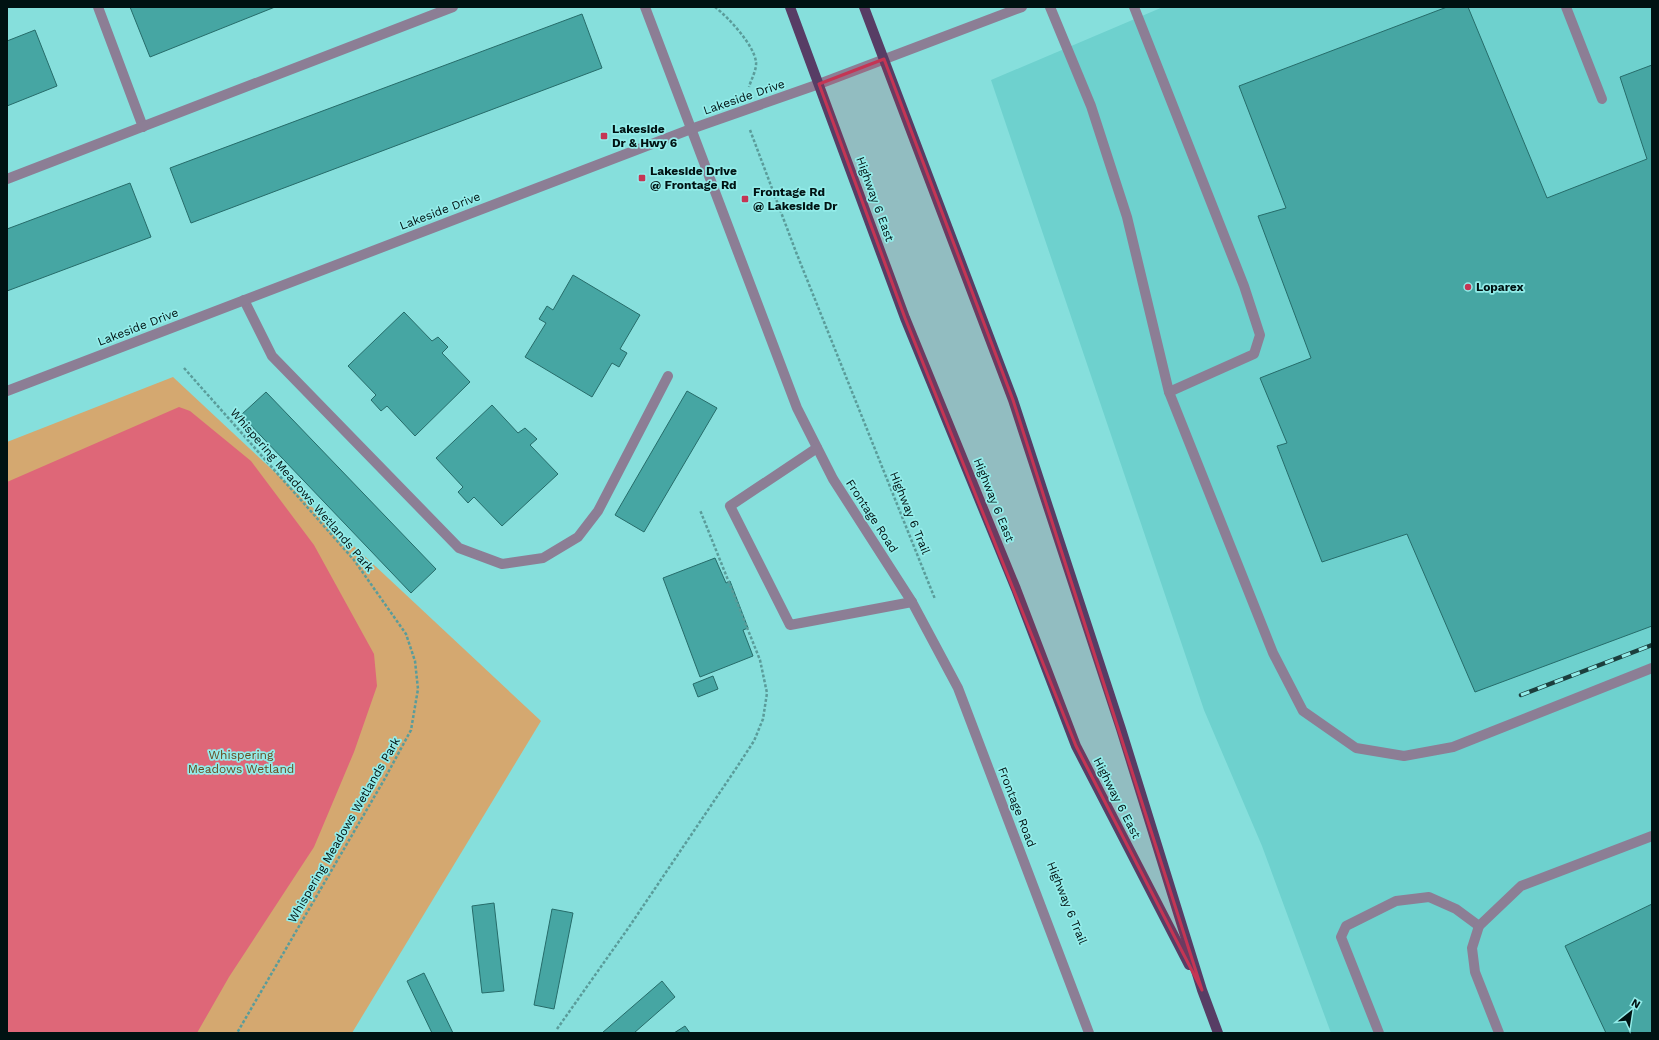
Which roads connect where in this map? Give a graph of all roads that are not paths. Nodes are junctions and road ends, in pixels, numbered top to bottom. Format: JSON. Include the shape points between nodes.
{"nodes":[{"id":1,"x":98,"y":7,"type":"edge"},
{"id":2,"x":453,"y":7,"type":"edge"},
{"id":3,"x":645,"y":7,"type":"edge"},
{"id":4,"x":790,"y":7,"type":"edge"},
{"id":5,"x":864,"y":7,"type":"edge"},
{"id":6,"x":1022,"y":7,"type":"edge"},
{"id":7,"x":1050,"y":7,"type":"edge"},
{"id":8,"x":1134,"y":7,"type":"edge"},
{"id":9,"x":1566,"y":7,"type":"edge"},
{"id":10,"x":884,"y":59,"type":"junction"},
{"id":11,"x":819,"y":84,"type":"junction"},
{"id":12,"x":1602,"y":99,"type":"dead end"},
{"id":13,"x":143,"y":127,"type":"junction"},
{"id":14,"x":691,"y":129,"type":"junction"},
{"id":15,"x":7,"y":179,"type":"edge"},
{"id":16,"x":244,"y":300,"type":"junction"},
{"id":17,"x":668,"y":376,"type":"dead end"},
{"id":18,"x":7,"y":391,"type":"edge"},
{"id":19,"x":1169,"y":392,"type":"junction"},
{"id":20,"x":817,"y":448,"type":"junction"},
{"id":21,"x":912,"y":602,"type":"junction"},
{"id":22,"x":1652,"y":668,"type":"edge"},
{"id":23,"x":1652,"y":836,"type":"edge"},
{"id":24,"x":1480,"y":926,"type":"junction"},
{"id":25,"x":1202,"y":990,"type":"junction"},
{"id":26,"x":1088,"y":1033,"type":"edge"},
{"id":27,"x":1218,"y":1033,"type":"edge"},
{"id":28,"x":1378,"y":1033,"type":"edge"},
{"id":29,"x":1499,"y":1033,"type":"edge"}],
"edges":[{"from":1,"to":13,"type":"street"},
{"from":2,"to":13,"type":"street"},
{"from":3,"to":14,"type":"street","name":"Frontage Road"},
{"from":4,"to":11,"type":"main road","name":"Highway 6 East"},
{"from":5,"to":10,"type":"main road","name":"Highway 6 East"},
{"from":6,"to":10,"type":"street","name":"Lakeside Drive"},
{"from":7,"to":19,"type":"street","via":[[1091,106],[1127,217]]},
{"from":8,"to":19,"type":"street","via":[[1244,286],[1260,335],[1254,354]]},
{"from":9,"to":12,"type":"street"},
{"from":10,"to":11,"type":"street","name":"Lakeside Drive"},
{"from":10,"to":25,"type":"main road","name":"Highway 6 East","via":[[1014,400],[1121,729]]},
{"from":11,"to":14,"type":"street","name":"Lakeside Drive"},
{"from":11,"to":25,"type":"main road","name":"Highway 6 East","via":[[905,318],[1013,581],[1076,746]]},
{"from":13,"to":15,"type":"street"},
{"from":14,"to":16,"type":"street","name":"Lakeside Drive"},
{"from":14,"to":20,"type":"street","name":"Frontage Road","via":[[797,408]]},
{"from":16,"to":17,"type":"street","via":[[272,356],[415,503],[460,548],[502,564],[543,558],[578,537],[598,511]]},
{"from":16,"to":18,"type":"street","name":"Lakeside Drive"},
{"from":19,"to":22,"type":"street","via":[[1272,653],[1304,711],[1356,748],[1404,756],[1453,747]]},
{"from":20,"to":21,"type":"street","name":"Frontage Road","via":[[833,480]]},
{"from":20,"to":21,"type":"street","via":[[730,506],[790,624]]},
{"from":21,"to":26,"type":"street","name":"Frontage Road","via":[[958,688]]},
{"from":23,"to":24,"type":"street","via":[[1521,886]]},
{"from":24,"to":28,"type":"street","via":[[1456,910],[1429,897],[1396,901],[1346,926],[1341,937]]},
{"from":24,"to":29,"type":"street","via":[[1472,948],[1475,972]]},
{"from":25,"to":27,"type":"main road","name":"Highway 6 East"}]}
